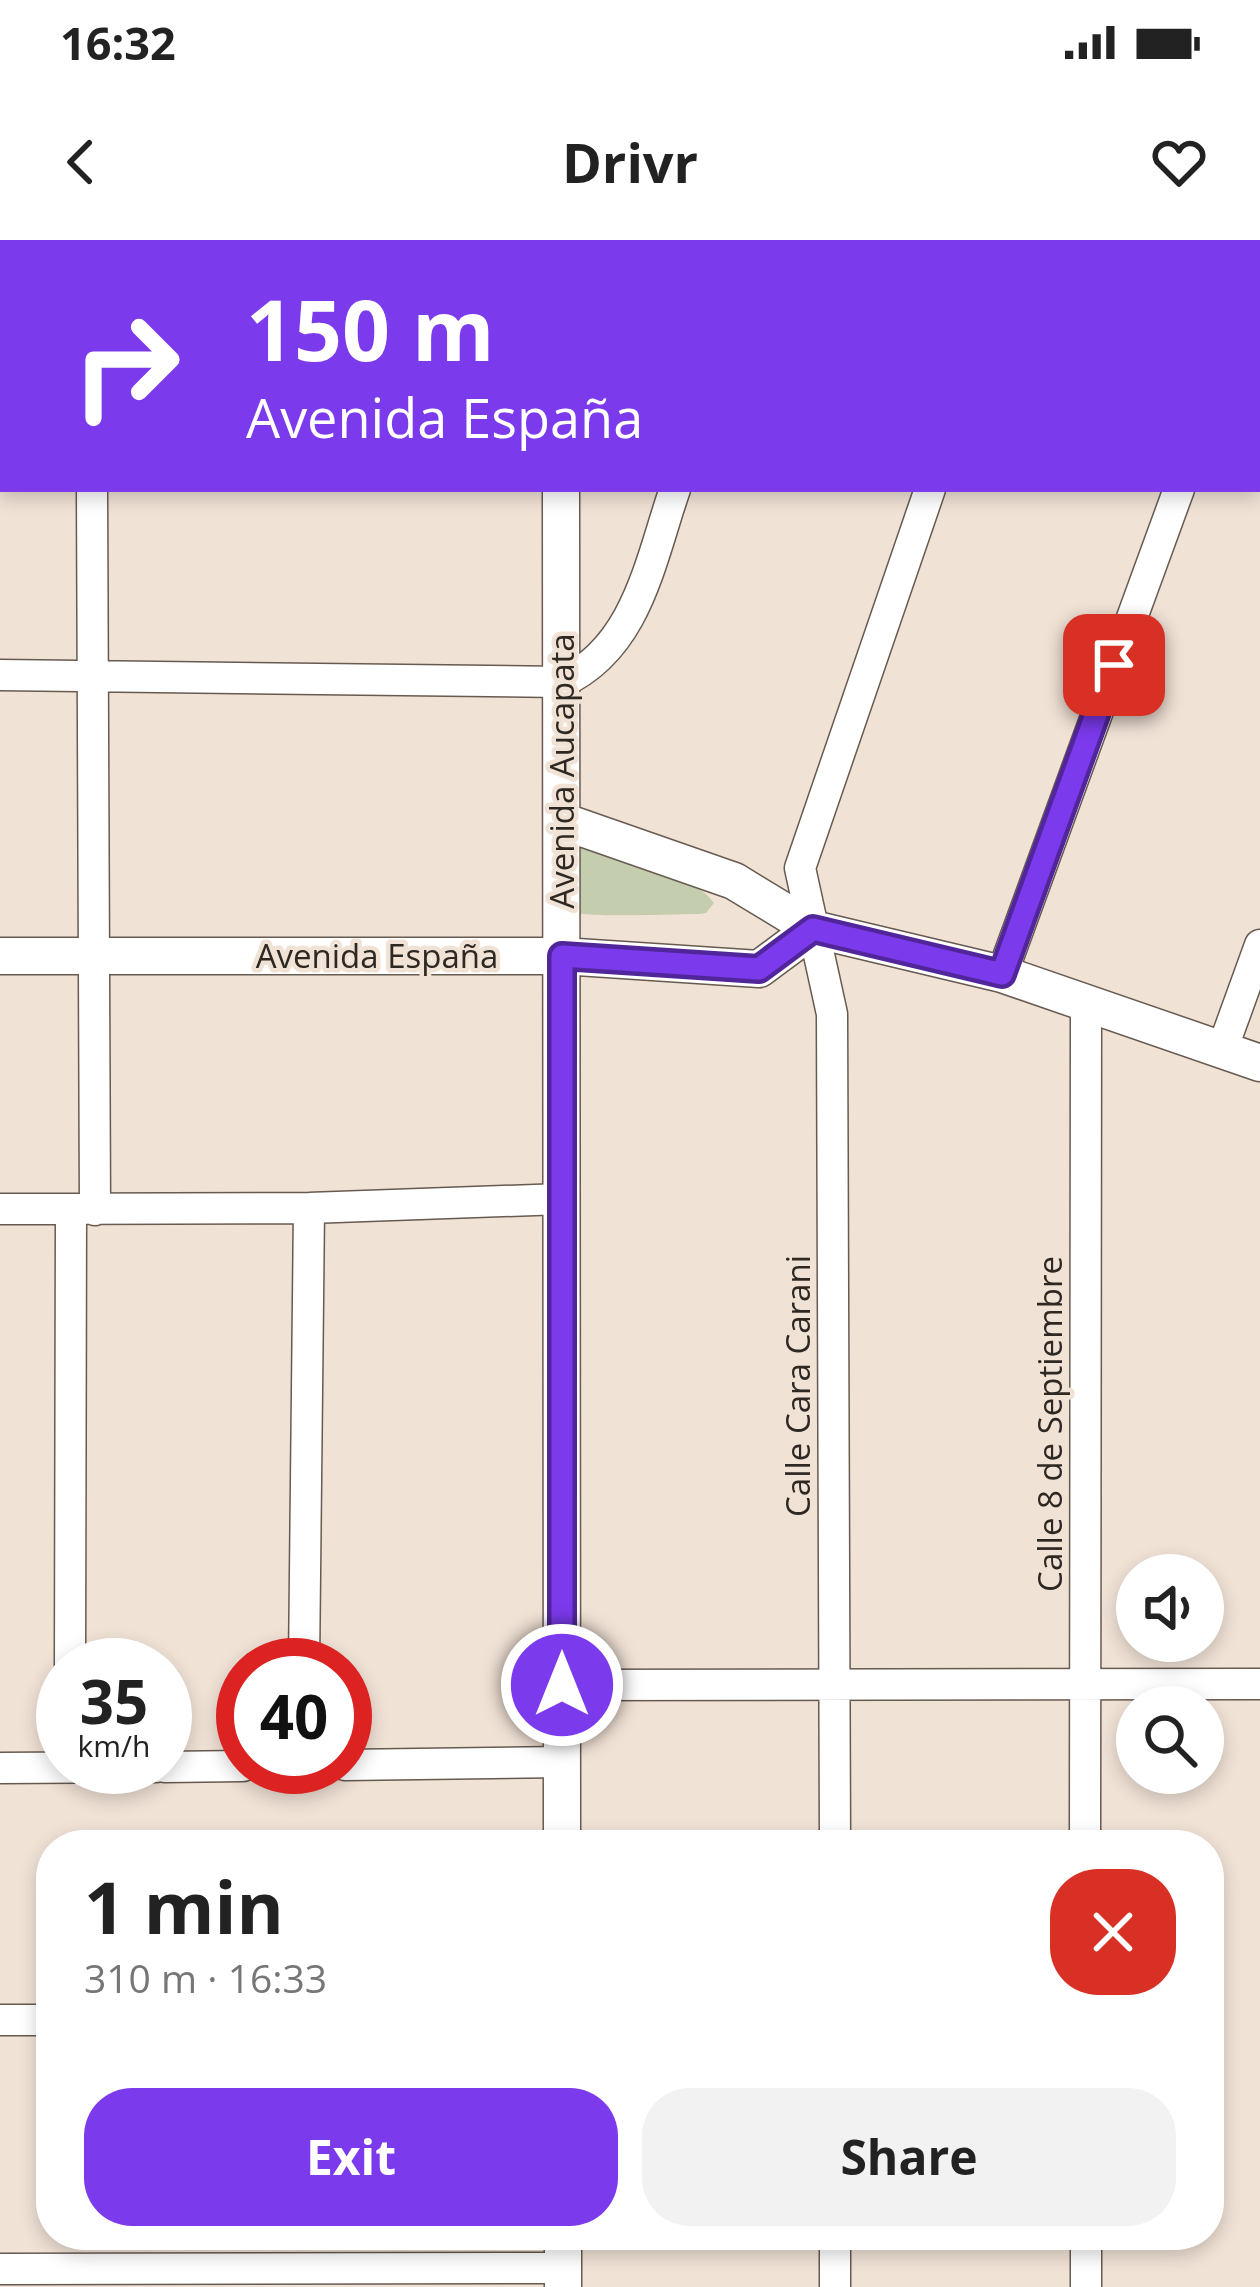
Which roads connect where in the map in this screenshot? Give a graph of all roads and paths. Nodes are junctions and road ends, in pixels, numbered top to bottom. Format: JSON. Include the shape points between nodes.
{"nodes":[{"id":1,"x":92,"y":492,"type":"edge"},
{"id":2,"x":561,"y":492,"type":"edge"},
{"id":3,"x":674,"y":492,"type":"edge"},
{"id":4,"x":929,"y":492,"type":"edge"},
{"id":5,"x":1178,"y":492,"type":"edge"},
{"id":6,"x":0,"y":675,"type":"edge"},
{"id":7,"x":94,"y":675,"type":"junction"},
{"id":8,"x":562,"y":682,"type":"junction"},
{"id":9,"x":562,"y":821,"type":"junction"},
{"id":10,"x":813,"y":929,"type":"junction"},
{"id":11,"x":1260,"y":945,"type":"edge"},
{"id":12,"x":0,"y":956,"type":"edge"},
{"id":13,"x":96,"y":956,"type":"junction"},
{"id":14,"x":562,"y":956,"type":"junction"},
{"id":15,"x":1002,"y":974,"type":"junction"},
{"id":16,"x":1086,"y":1004,"type":"junction"},
{"id":17,"x":1222,"y":1050,"type":"junction"},
{"id":18,"x":1260,"y":1064,"type":"edge"},
{"id":19,"x":562,"y":1199,"type":"junction"},
{"id":20,"x":309,"y":1208,"type":"junction"},
{"id":21,"x":0,"y":1209,"type":"edge"},
{"id":22,"x":83,"y":1210,"type":"junction"},
{"id":23,"x":71,"y":1638,"type":"edge"},
{"id":24,"x":304,"y":1638,"type":"edge"},
{"id":25,"x":1260,"y":1684,"type":"edge"},
{"id":26,"x":562,"y":1685,"type":"junction"},
{"id":27,"x":1085,"y":1685,"type":"junction"},
{"id":28,"x":836,"y":1686,"type":"junction"},
{"id":29,"x":562,"y":1762,"type":"junction"},
{"id":30,"x":372,"y":1765,"type":"edge"},
{"id":31,"x":36,"y":1767,"type":"edge"},
{"id":32,"x":0,"y":1768,"type":"edge"},
{"id":33,"x":562,"y":1830,"type":"edge"},
{"id":34,"x":836,"y":1830,"type":"edge"},
{"id":35,"x":1085,"y":1830,"type":"edge"},
{"id":36,"x":0,"y":2020,"type":"edge"},
{"id":37,"x":36,"y":2020,"type":"edge"},
{"id":38,"x":835,"y":2250,"type":"edge"},
{"id":39,"x":1086,"y":2250,"type":"edge"},
{"id":40,"x":562,"y":2263,"type":"edge"},
{"id":41,"x":0,"y":2269,"type":"edge"},
{"id":42,"x":76,"y":2278,"type":"edge"},
{"id":43,"x":306,"y":2278,"type":"edge"},
{"id":44,"x":835,"y":2287,"type":"edge"},
{"id":45,"x":1086,"y":2287,"type":"edge"}],
"edges":[{"from":1,"to":7,"type":"street"},
{"from":2,"to":8,"type":"street","name":"Avenida Aucapata"},
{"from":3,"to":8,"type":"street","via":[[628,623],[609,651]]},
{"from":4,"to":10,"type":"street","name":"Calle Cara Carani","via":[[800,868]]},
{"from":5,"to":15,"type":"street"},
{"from":6,"to":7,"type":"street"},
{"from":7,"to":8,"type":"street"},
{"from":7,"to":13,"type":"street"},
{"from":8,"to":9,"type":"street","name":"Avenida Aucapata"},
{"from":9,"to":10,"type":"street","via":[[734,881]]},
{"from":9,"to":14,"type":"street","name":"Avenida Aucapata"},
{"from":10,"to":14,"type":"street","name":"Avenida España","via":[[759,969]]},
{"from":10,"to":15,"type":"street"},
{"from":10,"to":28,"type":"street","name":"Calle Cara Carani","via":[[832,1013]]},
{"from":11,"to":17,"type":"street"},
{"from":12,"to":13,"type":"street","name":"Avenida España"},
{"from":13,"to":14,"type":"street","name":"Avenida España"},
{"from":13,"to":22,"type":"street"},
{"from":14,"to":19,"type":"street","name":"Avenida Aucapata"},
{"from":15,"to":16,"type":"street"},
{"from":16,"to":17,"type":"street"},
{"from":16,"to":27,"type":"street","name":"Calle 8 de Septiembre"},
{"from":17,"to":18,"type":"street"},
{"from":19,"to":20,"type":"street"},
{"from":19,"to":26,"type":"street","name":"Avenida Aucapata"},
{"from":20,"to":22,"type":"street"},
{"from":20,"to":24,"type":"street"},
{"from":21,"to":22,"type":"street"},
{"from":22,"to":23,"type":"street"},
{"from":25,"to":27,"type":"street"},
{"from":26,"to":28,"type":"street"},
{"from":26,"to":29,"type":"street","name":"Avenida Aucapata"},
{"from":27,"to":28,"type":"street"},
{"from":27,"to":35,"type":"street","name":"Calle 8 de Septiembre"},
{"from":28,"to":34,"type":"street","name":"Calle Cara Carani"},
{"from":29,"to":30,"type":"street"},
{"from":29,"to":33,"type":"street","name":"Avenida Aucapata"},
{"from":31,"to":32,"type":"street"},
{"from":36,"to":37,"type":"street"},
{"from":38,"to":44,"type":"street"},
{"from":39,"to":45,"type":"street"},
{"from":40,"to":43,"type":"street"},
{"from":41,"to":42,"type":"street"},
{"from":42,"to":43,"type":"street"}]}
